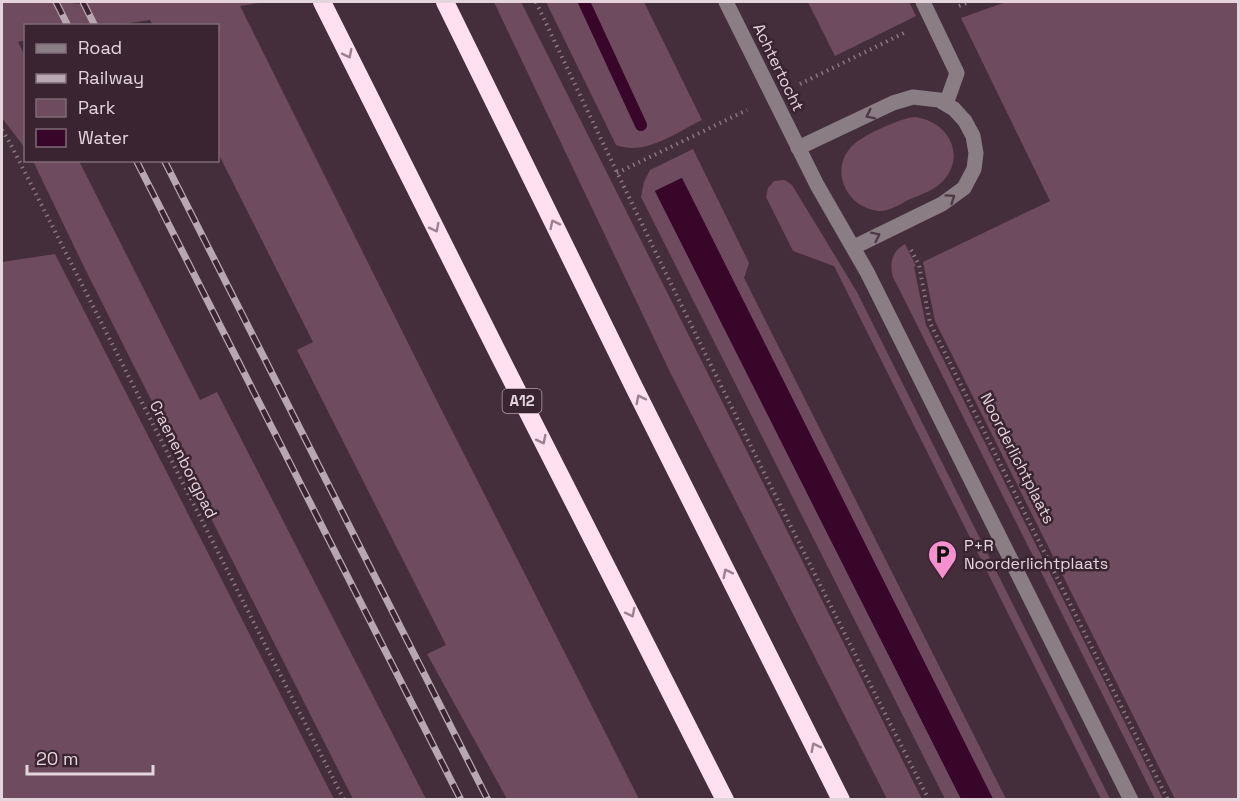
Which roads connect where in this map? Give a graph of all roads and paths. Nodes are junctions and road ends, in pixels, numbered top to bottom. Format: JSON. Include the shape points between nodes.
{"nodes":[{"id":1,"x":322,"y":2,"type":"edge"},
{"id":2,"x":445,"y":2,"type":"edge"},
{"id":3,"x":536,"y":2,"type":"edge"},
{"id":4,"x":726,"y":2,"type":"edge"},
{"id":5,"x":923,"y":2,"type":"edge"},
{"id":6,"x":946,"y":104,"type":"junction"},
{"id":7,"x":2,"y":130,"type":"edge"},
{"id":8,"x":798,"y":148,"type":"junction"},
{"id":9,"x":899,"y":225,"type":"junction"},
{"id":10,"x":854,"y":247,"type":"junction"},
{"id":11,"x":344,"y":800,"type":"edge"},
{"id":12,"x":725,"y":800,"type":"edge"},
{"id":13,"x":841,"y":800,"type":"edge"},
{"id":14,"x":929,"y":800,"type":"edge"},
{"id":15,"x":1131,"y":800,"type":"edge"},
{"id":16,"x":1168,"y":800,"type":"edge"}],
"edges":[{"from":1,"to":12,"type":"highway","number":"A12","one_way":true},
{"from":13,"to":2,"type":"highway","one_way":true},
{"from":3,"to":14,"type":"path","via":[[779,506]]},
{"from":4,"to":8,"type":"street","name":"Achtertocht"},
{"from":5,"to":6,"type":"street","via":[[957,73]]},
{"from":6,"to":8,"type":"street","one_way":true,"via":[[922,97],[903,99]]},
{"from":9,"to":6,"type":"street","one_way":true,"via":[[949,200],[971,176],[976,153],[973,136],[960,115]]},
{"from":7,"to":11,"type":"path","name":"Craenenborgpad"},
{"from":8,"to":10,"type":"street"},
{"from":10,"to":9,"type":"street","one_way":true},
{"from":9,"to":16,"type":"path","name":"Noorderlichtplaats","via":[[919,265],[930,323]]},
{"from":10,"to":15,"type":"street"}]}
